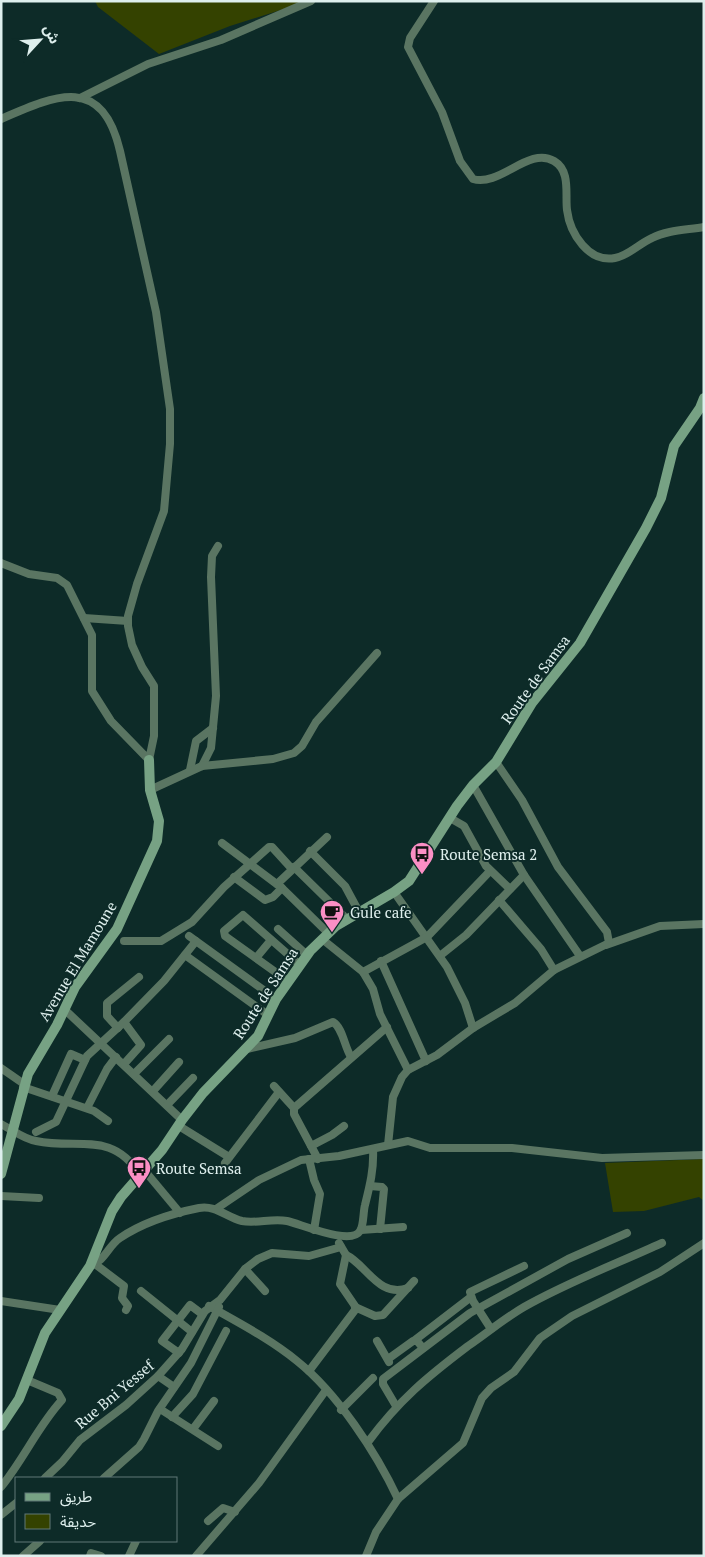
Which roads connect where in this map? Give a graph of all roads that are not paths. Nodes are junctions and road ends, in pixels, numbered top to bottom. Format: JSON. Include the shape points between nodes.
{"nodes":[{"id":1,"x":311,"y":1,"type":"edge"},
{"id":2,"x":434,"y":1,"type":"edge"},
{"id":3,"x":80,"y":98,"type":"junction"},
{"id":4,"x":1,"y":119,"type":"edge"},
{"id":5,"x":704,"y":227,"type":"edge"},
{"id":6,"x":704,"y":398,"type":"edge"},
{"id":7,"x":218,"y":546,"type":"dead end"},
{"id":8,"x":1,"y":563,"type":"edge"},
{"id":9,"x":84,"y":618,"type":"junction"},
{"id":10,"x":128,"y":621,"type":"junction"},
{"id":11,"x":377,"y":653,"type":"dead end"},
{"id":12,"x":213,"y":728,"type":"junction"},
{"id":13,"x":149,"y":760,"type":"junction"},
{"id":14,"x":496,"y":762,"type":"junction"},
{"id":15,"x":202,"y":766,"type":"junction"},
{"id":16,"x":190,"y":770,"type":"junction"},
{"id":17,"x":473,"y":785,"type":"junction"},
{"id":18,"x":150,"y":790,"type":"junction"},
{"id":19,"x":450,"y":818,"type":"junction"},
{"id":20,"x":327,"y":837,"type":"dead end"},
{"id":21,"x":222,"y":843,"type":"dead end"},
{"id":22,"x":310,"y":851,"type":"junction"},
{"id":23,"x":250,"y":862,"type":"junction"},
{"id":24,"x":293,"y":868,"type":"junction"},
{"id":25,"x":490,"y":871,"type":"junction"},
{"id":26,"x":524,"y":875,"type":"junction"},
{"id":27,"x":234,"y":877,"type":"junction"},
{"id":28,"x":279,"y":886,"type":"junction"},
{"id":29,"x":510,"y":890,"type":"junction"},
{"id":30,"x":394,"y":892,"type":"junction"},
{"id":31,"x":499,"y":900,"type":"junction"},
{"id":32,"x":359,"y":912,"type":"junction"},
{"id":33,"x":347,"y":919,"type":"junction"},
{"id":34,"x":704,"y":924,"type":"edge"},
{"id":35,"x":278,"y":930,"type":"dead end"},
{"id":36,"x":189,"y":936,"type":"dead end"},
{"id":37,"x":325,"y":936,"type":"junction"},
{"id":38,"x":428,"y":937,"type":"junction"},
{"id":39,"x":271,"y":940,"type":"junction"},
{"id":40,"x":124,"y":941,"type":"dead end"},
{"id":41,"x":196,"y":942,"type":"junction"},
{"id":42,"x":606,"y":945,"type":"junction"},
{"id":43,"x":185,"y":955,"type":"junction"},
{"id":44,"x":307,"y":955,"type":"junction"},
{"id":45,"x":441,"y":955,"type":"junction"},
{"id":46,"x":580,"y":956,"type":"junction"},
{"id":47,"x":256,"y":958,"type":"junction"},
{"id":48,"x":381,"y":961,"type":"junction"},
{"id":49,"x":299,"y":964,"type":"junction"},
{"id":50,"x":554,"y":970,"type":"junction"},
{"id":51,"x":364,"y":972,"type":"junction"},
{"id":52,"x":139,"y":977,"type":"dead end"},
{"id":53,"x":288,"y":981,"type":"junction"},
{"id":54,"x":276,"y":998,"type":"junction"},
{"id":55,"x":64,"y":1009,"type":"junction"},
{"id":56,"x":268,"y":1015,"type":"junction"},
{"id":57,"x":124,"y":1022,"type":"junction"},
{"id":58,"x":386,"y":1027,"type":"junction"},
{"id":59,"x":118,"y":1028,"type":"junction"},
{"id":60,"x":473,"y":1028,"type":"junction"},
{"id":61,"x":169,"y":1039,"type":"dead end"},
{"id":62,"x":102,"y":1044,"type":"junction"},
{"id":63,"x":247,"y":1049,"type":"junction"},
{"id":64,"x":116,"y":1057,"type":"junction"},
{"id":65,"x":351,"y":1057,"type":"junction"},
{"id":66,"x":85,"y":1060,"type":"junction"},
{"id":67,"x":426,"y":1061,"type":"junction"},
{"id":68,"x":180,"y":1062,"type":"dead end"},
{"id":69,"x":124,"y":1064,"type":"junction"},
{"id":70,"x":1,"y":1068,"type":"edge"},
{"id":71,"x":408,"y":1070,"type":"junction"},
{"id":72,"x":134,"y":1074,"type":"junction"},
{"id":73,"x":193,"y":1078,"type":"dead end"},
{"id":74,"x":24,"y":1085,"type":"junction"},
{"id":75,"x":153,"y":1091,"type":"junction"},
{"id":76,"x":52,"y":1096,"type":"junction"},
{"id":77,"x":67,"y":1101,"type":"junction"},
{"id":78,"x":167,"y":1105,"type":"junction"},
{"id":79,"x":87,"y":1108,"type":"junction"},
{"id":80,"x":294,"y":1108,"type":"junction"},
{"id":81,"x":108,"y":1121,"type":"dead end"},
{"id":82,"x":180,"y":1123,"type":"junction"},
{"id":83,"x":1,"y":1124,"type":"edge"},
{"id":84,"x":344,"y":1126,"type":"dead end"},
{"id":85,"x":12,"y":1130,"type":"junction"},
{"id":86,"x":36,"y":1132,"type":"dead end"},
{"id":87,"x":388,"y":1145,"type":"junction"},
{"id":88,"x":311,"y":1146,"type":"junction"},
{"id":89,"x":373,"y":1148,"type":"junction"},
{"id":90,"x":704,"y":1155,"type":"edge"},
{"id":91,"x":309,"y":1159,"type":"junction"},
{"id":92,"x":318,"y":1159,"type":"junction"},
{"id":93,"x":143,"y":1173,"type":"junction"},
{"id":94,"x":1,"y":1174,"type":"edge"},
{"id":95,"x":370,"y":1186,"type":"junction"},
{"id":96,"x":1,"y":1196,"type":"edge"},
{"id":97,"x":40,"y":1198,"type":"dead end"},
{"id":98,"x":216,"y":1209,"type":"junction"},
{"id":99,"x":180,"y":1213,"type":"junction"},
{"id":100,"x":403,"y":1227,"type":"dead end"},
{"id":101,"x":380,"y":1229,"type":"junction"},
{"id":102,"x":314,"y":1230,"type":"junction"},
{"id":103,"x":361,"y":1230,"type":"junction"},
{"id":104,"x":627,"y":1233,"type":"dead end"},
{"id":105,"x":338,"y":1236,"type":"junction"},
{"id":106,"x":662,"y":1243,"type":"dead end"},
{"id":107,"x":704,"y":1243,"type":"edge"},
{"id":108,"x":341,"y":1247,"type":"junction"},
{"id":109,"x":346,"y":1256,"type":"junction"},
{"id":110,"x":92,"y":1265,"type":"junction"},
{"id":111,"x":524,"y":1266,"type":"dead end"},
{"id":112,"x":245,"y":1269,"type":"junction"},
{"id":113,"x":140,"y":1291,"type":"dead end"},
{"id":114,"x":265,"y":1292,"type":"dead end"},
{"id":115,"x":471,"y":1297,"type":"junction"},
{"id":116,"x":220,"y":1300,"type":"junction"},
{"id":117,"x":1,"y":1301,"type":"edge"},
{"id":118,"x":209,"y":1306,"type":"junction"},
{"id":119,"x":355,"y":1307,"type":"junction"},
{"id":120,"x":478,"y":1309,"type":"junction"},
{"id":121,"x":60,"y":1310,"type":"junction"},
{"id":122,"x":126,"y":1310,"type":"dead end"},
{"id":123,"x":218,"y":1311,"type":"junction"},
{"id":124,"x":202,"y":1314,"type":"junction"},
{"id":125,"x":178,"y":1322,"type":"junction"},
{"id":126,"x":491,"y":1329,"type":"junction"},
{"id":127,"x":192,"y":1332,"type":"junction"},
{"id":128,"x":226,"y":1332,"type":"dead end"},
{"id":129,"x":415,"y":1340,"type":"junction"},
{"id":130,"x":377,"y":1341,"type":"dead end"},
{"id":131,"x":423,"y":1348,"type":"junction"},
{"id":132,"x":179,"y":1353,"type":"junction"},
{"id":133,"x":388,"y":1359,"type":"junction"},
{"id":134,"x":394,"y":1370,"type":"junction"},
{"id":135,"x":308,"y":1371,"type":"junction"},
{"id":136,"x":158,"y":1376,"type":"junction"},
{"id":137,"x":373,"y":1378,"type":"dead end"},
{"id":138,"x":28,"y":1380,"type":"junction"},
{"id":139,"x":174,"y":1387,"type":"junction"},
{"id":140,"x":326,"y":1390,"type":"junction"},
{"id":141,"x":214,"y":1401,"type":"dead end"},
{"id":142,"x":396,"y":1406,"type":"junction"},
{"id":143,"x":160,"y":1409,"type":"junction"},
{"id":144,"x":341,"y":1410,"type":"junction"},
{"id":145,"x":172,"y":1417,"type":"junction"},
{"id":146,"x":1,"y":1426,"type":"edge"},
{"id":147,"x":193,"y":1429,"type":"junction"},
{"id":148,"x":368,"y":1442,"type":"junction"},
{"id":149,"x":218,"y":1446,"type":"dead end"},
{"id":150,"x":46,"y":1477,"type":"edge"},
{"id":151,"x":105,"y":1477,"type":"edge"},
{"id":152,"x":1,"y":1487,"type":"edge"},
{"id":153,"x":398,"y":1498,"type":"junction"},
{"id":154,"x":15,"y":1504,"type":"edge"},
{"id":155,"x":235,"y":1512,"type":"junction"},
{"id":156,"x":1,"y":1515,"type":"edge"},
{"id":157,"x":208,"y":1520,"type":"dead end"},
{"id":158,"x":39,"y":1542,"type":"edge"},
{"id":159,"x":136,"y":1542,"type":"edge"},
{"id":160,"x":23,"y":1556,"type":"edge"},
{"id":161,"x":90,"y":1556,"type":"edge"},
{"id":162,"x":101,"y":1556,"type":"edge"},
{"id":163,"x":129,"y":1556,"type":"edge"},
{"id":164,"x":196,"y":1556,"type":"edge"},
{"id":165,"x":366,"y":1556,"type":"edge"}],
"edges":[{"from":1,"to":3,"type":"street","via":[[230,36],[148,64]]},
{"from":2,"to":5,"type":"street","via":[[410,38],[408,47],[442,112],[463,167],[473,180],[490,179],[533,158],[545,157],[555,161],[566,179],[567,210],[574,232],[591,254],[604,259],[617,258],[654,236]]},
{"from":3,"to":4,"type":"street","via":[[51,98]]},
{"from":3,"to":10,"type":"street","via":[[106,114],[116,133],[156,312],[170,409],[164,511],[137,584]]},
{"from":6,"to":14,"type":"street","name":"Route de Samsa","via":[[674,446],[661,498],[646,528],[580,643],[521,719]]},
{"from":7,"to":12,"type":"street","via":[[212,556],[211,577],[216,696]]},
{"from":8,"to":9,"type":"street","via":[[29,574],[60,579]]},
{"from":9,"to":10,"type":"street"},
{"from":9,"to":13,"type":"street","via":[[92,635],[92,691],[111,721]]},
{"from":10,"to":13,"type":"street","via":[[137,658],[154,690],[154,736]]},
{"from":11,"to":15,"type":"street","via":[[316,722],[294,753],[273,759]]},
{"from":12,"to":15,"type":"street","via":[[210,755]]},
{"from":12,"to":16,"type":"street","via":[[196,741]]},
{"from":13,"to":18,"type":"street"},
{"from":14,"to":17,"type":"street","name":"Route de Samsa"},
{"from":14,"to":42,"type":"street","via":[[522,800],[558,867],[607,932],[609,939]]},
{"from":15,"to":16,"type":"street"},
{"from":16,"to":18,"type":"street"},
{"from":17,"to":19,"type":"street","name":"Route de Samsa"},
{"from":17,"to":26,"type":"street"},
{"from":18,"to":55,"type":"street","name":"Avenue El Mamoune","via":[[159,818],[158,841],[117,929],[75,987]]},
{"from":19,"to":25,"type":"street","via":[[467,829],[481,860]]},
{"from":19,"to":30,"type":"street","name":"Route de Samsa","via":[[416,871]]},
{"from":20,"to":22,"type":"street"},
{"from":21,"to":23,"type":"street"},
{"from":22,"to":24,"type":"street"},
{"from":22,"to":32,"type":"street","via":[[348,891]]},
{"from":23,"to":24,"type":"street","via":[[272,847]]},
{"from":23,"to":27,"type":"street"},
{"from":23,"to":28,"type":"street"},
{"from":24,"to":28,"type":"street"},
{"from":24,"to":33,"type":"street"},
{"from":25,"to":29,"type":"street"},
{"from":25,"to":38,"type":"street"},
{"from":26,"to":29,"type":"street"},
{"from":26,"to":46,"type":"street"},
{"from":27,"to":28,"type":"street","via":[[265,900],[273,897]]},
{"from":27,"to":40,"type":"street","via":[[198,917],[168,938],[161,941]]},
{"from":28,"to":37,"type":"street"},
{"from":29,"to":31,"type":"street"},
{"from":30,"to":32,"type":"street","name":"Route de Samsa"},
{"from":30,"to":38,"type":"street"},
{"from":31,"to":45,"type":"street","via":[[466,935]]},
{"from":31,"to":50,"type":"street","via":[[541,949]]},
{"from":32,"to":33,"type":"street","name":"Route de Samsa"},
{"from":33,"to":37,"type":"street","name":"Route de Samsa"},
{"from":34,"to":42,"type":"street","via":[[660,926]]},
{"from":35,"to":44,"type":"street"},
{"from":36,"to":41,"type":"street"},
{"from":37,"to":44,"type":"street","name":"Route de Samsa"},
{"from":37,"to":51,"type":"street"},
{"from":38,"to":45,"type":"street"},
{"from":38,"to":48,"type":"street"},
{"from":39,"to":47,"type":"street"},
{"from":39,"to":47,"type":"street","via":[[242,915],[224,931],[225,936]]},
{"from":39,"to":49,"type":"street"},
{"from":41,"to":43,"type":"street"},
{"from":41,"to":54,"type":"street"},
{"from":42,"to":46,"type":"street"},
{"from":43,"to":56,"type":"street"},
{"from":43,"to":57,"type":"street"},
{"from":44,"to":49,"type":"street","name":"Route de Samsa"},
{"from":45,"to":60,"type":"street"},
{"from":46,"to":50,"type":"street"},
{"from":47,"to":53,"type":"street"},
{"from":48,"to":51,"type":"street"},
{"from":48,"to":67,"type":"street"},
{"from":49,"to":53,"type":"street","name":"Route de Samsa"},
{"from":50,"to":60,"type":"street","via":[[515,1003]]},
{"from":51,"to":58,"type":"street"},
{"from":52,"to":59,"type":"street","via":[[107,1003],[107,1016]]},
{"from":53,"to":54,"type":"street","name":"Route de Samsa"},
{"from":54,"to":56,"type":"street","name":"Route de Samsa"},
{"from":55,"to":62,"type":"street"},
{"from":55,"to":74,"type":"street","name":"Avenue El Mamoune"},
{"from":56,"to":63,"type":"street","name":"Route de Samsa","via":[[258,1036]]},
{"from":57,"to":59,"type":"street"},
{"from":57,"to":69,"type":"street","via":[[141,1045]]},
{"from":58,"to":65,"type":"street"},
{"from":58,"to":71,"type":"street"},
{"from":59,"to":62,"type":"street"},
{"from":60,"to":67,"type":"street"},
{"from":61,"to":72,"type":"street"},
{"from":62,"to":64,"type":"street"},
{"from":62,"to":66,"type":"street"},
{"from":63,"to":65,"type":"street","via":[[289,1040],[333,1022],[340,1028]]},
{"from":63,"to":82,"type":"street","name":"Route de Samsa"},
{"from":64,"to":69,"type":"street"},
{"from":64,"to":79,"type":"street"},
{"from":65,"to":80,"type":"street"},
{"from":66,"to":76,"type":"street","via":[[71,1054]]},
{"from":66,"to":77,"type":"street"},
{"from":67,"to":71,"type":"street"},
{"from":68,"to":75,"type":"street"},
{"from":69,"to":72,"type":"street"},
{"from":70,"to":74,"type":"street"},
{"from":71,"to":87,"type":"street","via":[[393,1097]]},
{"from":72,"to":75,"type":"street"},
{"from":73,"to":78,"type":"street"},
{"from":74,"to":76,"type":"street"},
{"from":74,"to":85,"type":"street","name":"Avenue El Mamoune"},
{"from":75,"to":78,"type":"street"},
{"from":76,"to":77,"type":"street"},
{"from":77,"to":79,"type":"street"},
{"from":77,"to":86,"type":"street","via":[[56,1122]]},
{"from":78,"to":82,"type":"street"},
{"from":79,"to":81,"type":"street"},
{"from":80,"to":82,"type":"street","via":[[276,1089],[227,1160]]},
{"from":80,"to":88,"type":"street"},
{"from":82,"to":93,"type":"street","name":"Route de Samsa"},
{"from":83,"to":85,"type":"street"},
{"from":84,"to":88,"type":"street"},
{"from":85,"to":93,"type":"street","via":[[23,1138],[38,1142],[102,1145],[130,1160]]},
{"from":85,"to":94,"type":"street","name":"Avenue El Mamoune"},
{"from":87,"to":89,"type":"street"},
{"from":87,"to":90,"type":"street","via":[[408,1141],[430,1148],[512,1148],[602,1158]]},
{"from":88,"to":92,"type":"street"},
{"from":89,"to":92,"type":"street"},
{"from":89,"to":95,"type":"street","via":[[374,1172]]},
{"from":91,"to":92,"type":"street"},
{"from":91,"to":98,"type":"street","via":[[259,1180]]},
{"from":91,"to":102,"type":"street","via":[[320,1194]]},
{"from":93,"to":99,"type":"street"},
{"from":93,"to":110,"type":"street","name":"Route de Samsa","via":[[112,1211]]},
{"from":95,"to":101,"type":"street","via":[[384,1188]]},
{"from":95,"to":103,"type":"street"},
{"from":96,"to":97,"type":"street"},
{"from":98,"to":99,"type":"street","via":[[201,1208]]},
{"from":98,"to":102,"type":"street","via":[[240,1220],[288,1221]]},
{"from":99,"to":110,"type":"street","via":[[122,1237]]},
{"from":100,"to":101,"type":"street"},
{"from":101,"to":103,"type":"street"},
{"from":102,"to":105,"type":"street"},
{"from":103,"to":105,"type":"street","via":[[354,1235]]},
{"from":104,"to":120,"type":"street","via":[[568,1259]]},
{"from":105,"to":108,"type":"street"},
{"from":106,"to":126,"type":"street","via":[[524,1307]]},
{"from":107,"to":153,"type":"street","via":[[660,1272],[547,1331],[530,1348],[514,1372],[482,1398],[463,1443]]},
{"from":108,"to":109,"type":"street"},
{"from":108,"to":112,"type":"street","name":"Rue Bni Yessef","via":[[309,1256],[272,1253],[262,1256]]},
{"from":109,"to":119,"type":"street","via":[[340,1284]]},
{"from":109,"to":119,"type":"street","via":[[354,1259],[377,1282],[396,1290],[411,1284],[380,1316]]},
{"from":110,"to":121,"type":"street","name":"Route de Samsa"},
{"from":110,"to":122,"type":"street","via":[[124,1286],[122,1298],[128,1306]]},
{"from":111,"to":115,"type":"street","via":[[474,1289],[470,1292]]},
{"from":112,"to":114,"type":"street"},
{"from":112,"to":116,"type":"street","name":"Rue Bni Yessef"},
{"from":113,"to":125,"type":"street"},
{"from":115,"to":120,"type":"street"},
{"from":115,"to":129,"type":"street"},
{"from":116,"to":118,"type":"street","name":"Rue Bni Yessef"},
{"from":116,"to":123,"type":"street"},
{"from":117,"to":121,"type":"street"},
{"from":118,"to":123,"type":"street"},
{"from":118,"to":124,"type":"street","name":"Rue Bni Yessef"},
{"from":119,"to":135,"type":"street","via":[[352,1316]]},
{"from":120,"to":126,"type":"street"},
{"from":120,"to":131,"type":"street"},
{"from":121,"to":138,"type":"street","name":"Route de Samsa","via":[[45,1332]]},
{"from":123,"to":135,"type":"street","via":[[280,1348]]},
{"from":123,"to":139,"type":"street","via":[[191,1363]]},
{"from":124,"to":125,"type":"street","via":[[190,1305]]},
{"from":124,"to":127,"type":"street","name":"Rue Bni Yessef"},
{"from":125,"to":127,"type":"street"},
{"from":125,"to":132,"type":"street","via":[[162,1342]]},
{"from":126,"to":142,"type":"street","via":[[419,1383]]},
{"from":127,"to":132,"type":"street","name":"Rue Bni Yessef"},
{"from":128,"to":145,"type":"street","via":[[193,1394]]},
{"from":129,"to":131,"type":"street"},
{"from":129,"to":133,"type":"street"},
{"from":130,"to":133,"type":"street"},
{"from":131,"to":134,"type":"street"},
{"from":132,"to":136,"type":"street","name":"Rue Bni Yessef"},
{"from":133,"to":134,"type":"street"},
{"from":134,"to":142,"type":"street","via":[[382,1381]]},
{"from":135,"to":140,"type":"street"},
{"from":136,"to":139,"type":"street"},
{"from":136,"to":150,"type":"street","name":"Rue Bni Yessef","via":[[80,1440]]},
{"from":137,"to":144,"type":"street"},
{"from":138,"to":146,"type":"street","name":"Route de Samsa"},
{"from":138,"to":152,"type":"street","via":[[58,1393],[62,1400],[42,1424],[32,1444]]},
{"from":139,"to":143,"type":"street"},
{"from":140,"to":144,"type":"street"},
{"from":140,"to":155,"type":"street"},
{"from":141,"to":147,"type":"street"},
{"from":142,"to":148,"type":"street"},
{"from":143,"to":145,"type":"street"},
{"from":143,"to":151,"type":"street","via":[[139,1447]]},
{"from":144,"to":148,"type":"street"},
{"from":145,"to":147,"type":"street"},
{"from":147,"to":149,"type":"street"},
{"from":148,"to":153,"type":"street"},
{"from":153,"to":165,"type":"street","via":[[376,1532]]},
{"from":154,"to":156,"type":"street"},
{"from":155,"to":157,"type":"street","via":[[223,1508]]},
{"from":155,"to":164,"type":"street"},
{"from":158,"to":160,"type":"street"},
{"from":159,"to":163,"type":"street"},
{"from":161,"to":162,"type":"street","via":[[94,1552]]}]}
